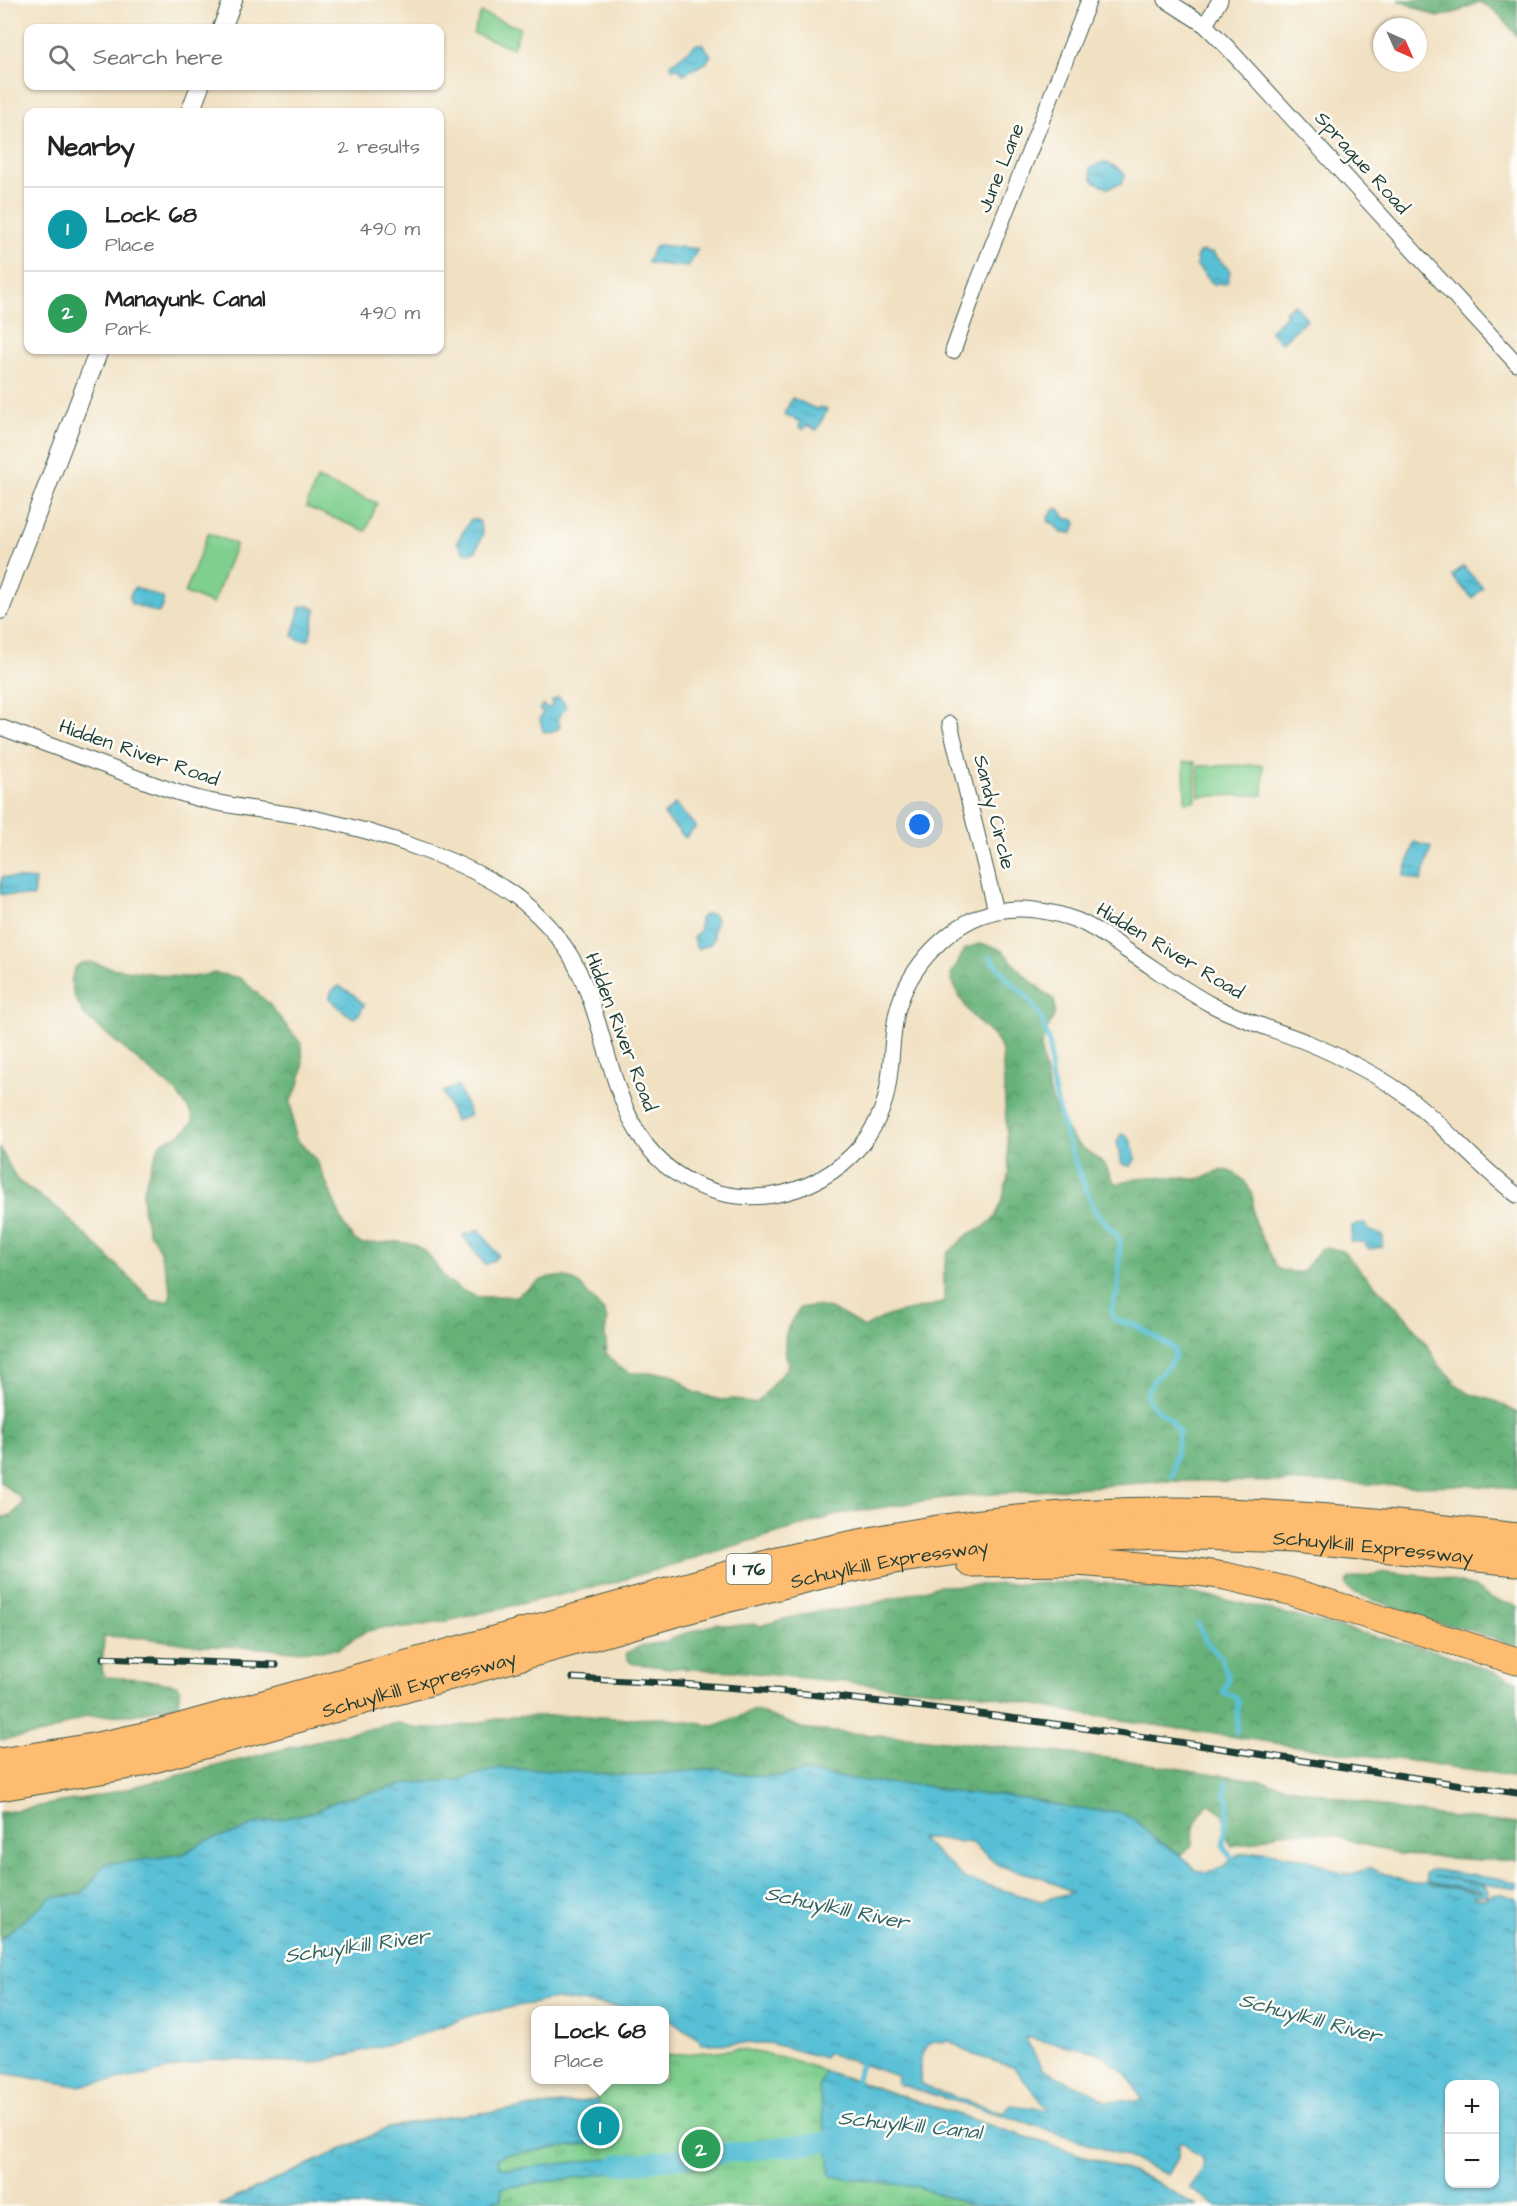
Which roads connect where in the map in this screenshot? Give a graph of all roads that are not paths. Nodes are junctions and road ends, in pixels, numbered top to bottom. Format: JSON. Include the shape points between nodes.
{"nodes":[{"id":1,"x":233,"y":0,"type":"edge"},
{"id":2,"x":1089,"y":0,"type":"edge"},
{"id":3,"x":1166,"y":0,"type":"edge"},
{"id":4,"x":1220,"y":0,"type":"edge"},
{"id":5,"x":224,"y":24,"type":"edge"},
{"id":6,"x":1204,"y":25,"type":"junction"},
{"id":7,"x":198,"y":90,"type":"edge"},
{"id":8,"x":192,"y":108,"type":"edge"},
{"id":9,"x":953,"y":351,"type":"dead end"},
{"id":10,"x":97,"y":354,"type":"edge"},
{"id":11,"x":1517,"y":364,"type":"edge"},
{"id":12,"x":0,"y":610,"type":"edge"},
{"id":13,"x":950,"y":723,"type":"dead end"},
{"id":14,"x":0,"y":727,"type":"edge"},
{"id":15,"x":996,"y":911,"type":"junction"},
{"id":16,"x":1517,"y":1195,"type":"edge"},
{"id":17,"x":1517,"y":1537,"type":"edge"},
{"id":18,"x":894,"y":1560,"type":"junction"},
{"id":19,"x":1517,"y":1562,"type":"edge"},
{"id":20,"x":1517,"y":1661,"type":"edge"},
{"id":21,"x":0,"y":1762,"type":"edge"},
{"id":22,"x":0,"y":1787,"type":"edge"}],
"edges":[{"from":1,"to":5,"type":"street"},
{"from":2,"to":9,"type":"street","name":"June Lane"},
{"from":3,"to":6,"type":"street","name":"Sprague Road"},
{"from":4,"to":6,"type":"street"},
{"from":6,"to":11,"type":"street","name":"Sprague Road"},
{"from":7,"to":8,"type":"street"},
{"from":10,"to":12,"type":"street"},
{"from":13,"to":15,"type":"street","name":"Sandy Circle"},
{"from":14,"to":15,"type":"street","name":"Hidden River Road","via":[[197,798],[310,818],[381,837],[456,864],[503,887],[544,923],[573,960],[637,1133],[680,1176],[727,1195],[768,1197],[788,1192],[811,1184],[851,1156],[876,1121],[885,1100],[897,1015],[907,987],[931,951],[948,936]]},
{"from":15,"to":16,"type":"street","name":"Hidden River Road","via":[[1039,911],[1077,920],[1209,1003],[1311,1044],[1372,1074],[1431,1115]]},
{"from":17,"to":21,"type":"highway","name":"Schuylkill Expressway","number":"I 76","via":[[1244,1512],[1059,1515],[944,1528],[767,1564],[159,1733]]},
{"from":18,"to":19,"type":"highway","name":"Schuylkill Expressway","number":"I 76","via":[[1025,1541],[1159,1535],[1293,1539]]},
{"from":18,"to":20,"type":"highway","via":[[1077,1562],[1225,1576],[1289,1591]]},
{"from":18,"to":22,"type":"highway","name":"Schuylkill Expressway","number":"I 76","via":[[726,1599],[136,1764]]}]}
